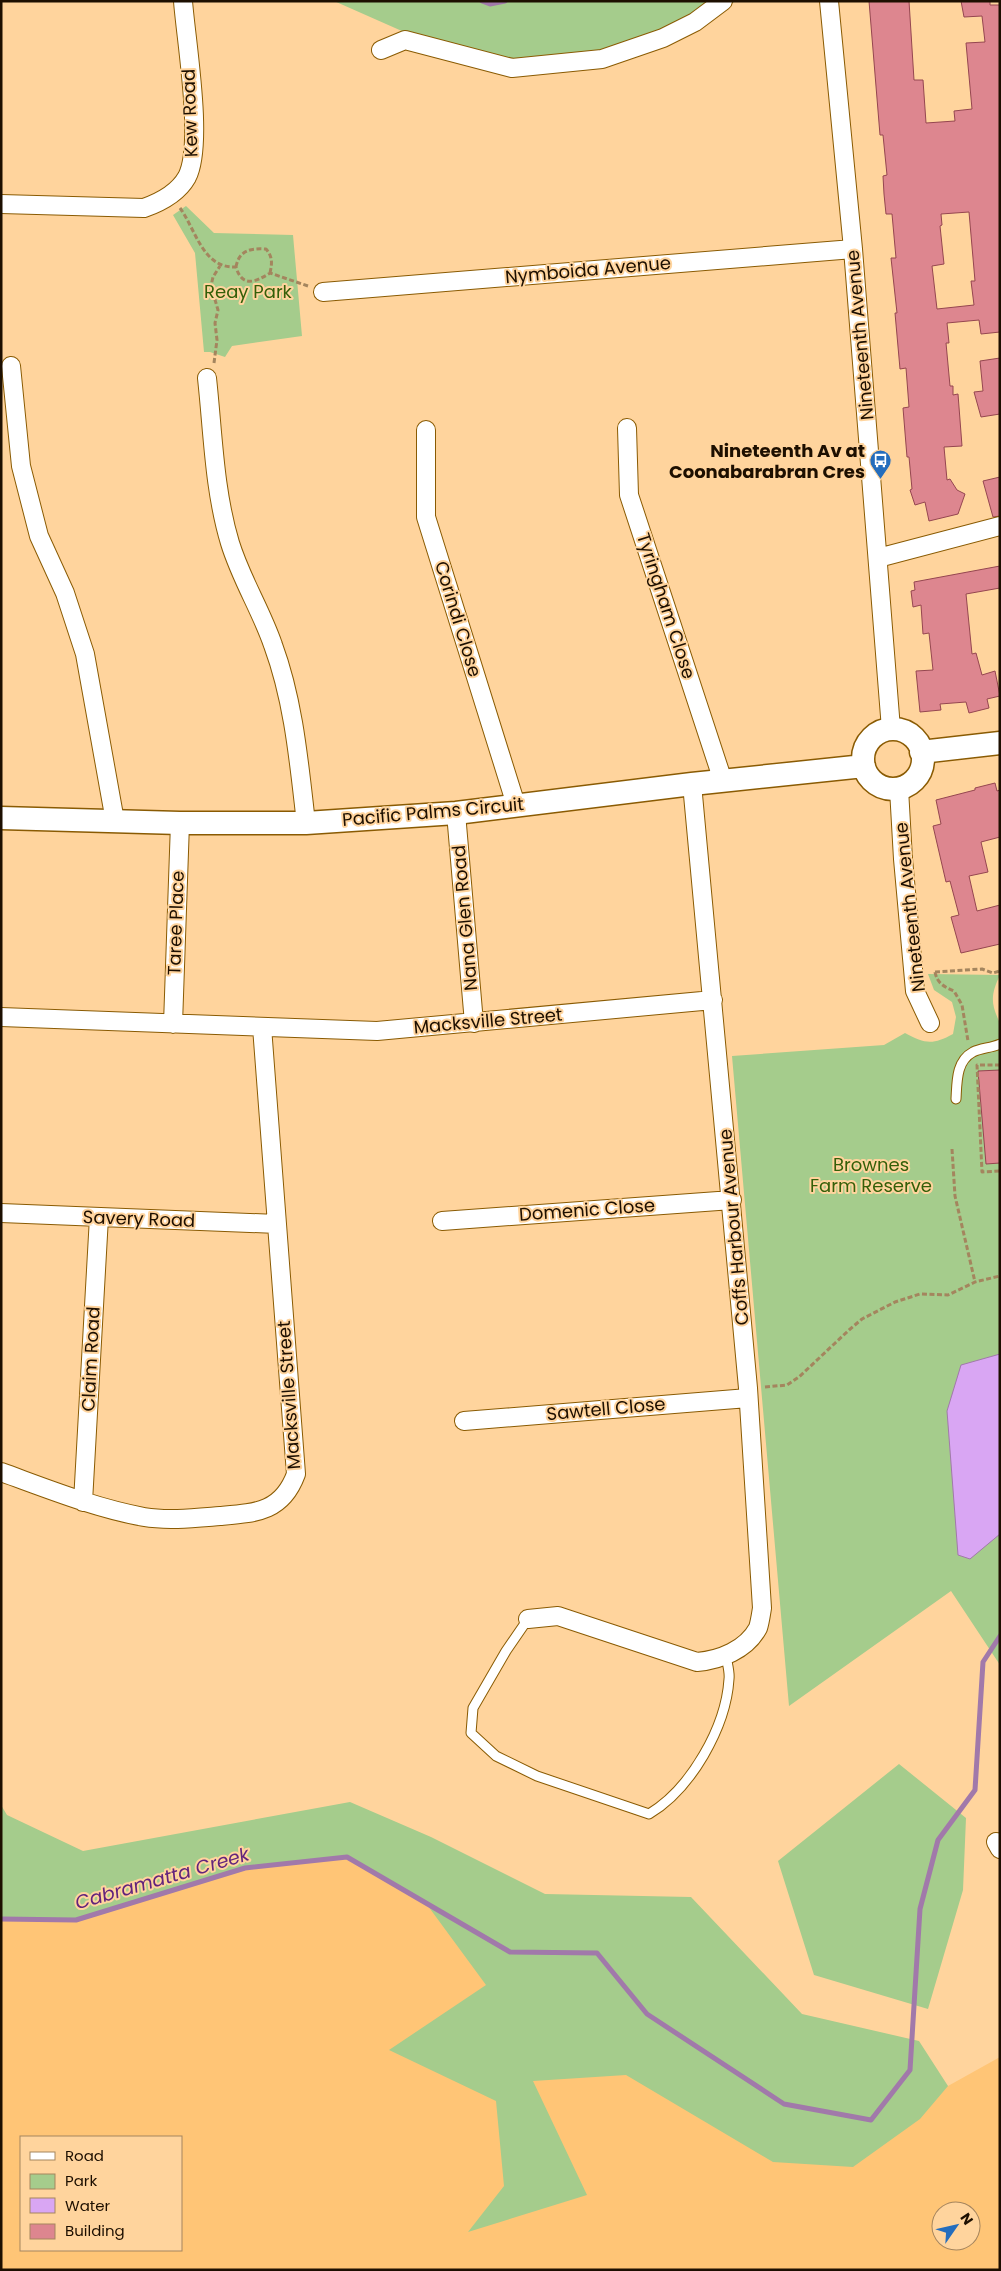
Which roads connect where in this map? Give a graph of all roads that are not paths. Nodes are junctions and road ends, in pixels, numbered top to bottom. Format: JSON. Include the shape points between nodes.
{"nodes":[{"id":1,"x":183,"y":1,"type":"edge"},
{"id":2,"x":723,"y":1,"type":"edge"},
{"id":3,"x":829,"y":1,"type":"edge"},
{"id":4,"x":381,"y":50,"type":"dead end"},
{"id":5,"x":1,"y":204,"type":"edge"},
{"id":6,"x":853,"y":249,"type":"junction"},
{"id":7,"x":323,"y":292,"type":"road end"},
{"id":8,"x":11,"y":366,"type":"dead end"},
{"id":9,"x":208,"y":378,"type":"road end"},
{"id":10,"x":627,"y":428,"type":"dead end"},
{"id":11,"x":426,"y":430,"type":"dead end"},
{"id":12,"x":1000,"y":526,"type":"edge"},
{"id":13,"x":878,"y":558,"type":"junction"},
{"id":14,"x":891,"y":729,"type":"junction"},
{"id":15,"x":1000,"y":743,"type":"edge"},
{"id":16,"x":921,"y":752,"type":"junction"},
{"id":17,"x":864,"y":766,"type":"junction"},
{"id":18,"x":723,"y":780,"type":"junction"},
{"id":19,"x":692,"y":784,"type":"junction"},
{"id":20,"x":899,"y":788,"type":"junction"},
{"id":21,"x":516,"y":805,"type":"junction"},
{"id":22,"x":456,"y":813,"type":"junction"},
{"id":23,"x":1,"y":818,"type":"edge"},
{"id":24,"x":115,"y":821,"type":"junction"},
{"id":25,"x":180,"y":823,"type":"junction"},
{"id":26,"x":306,"y":824,"type":"junction"},
{"id":27,"x":713,"y":1000,"type":"junction"},
{"id":28,"x":1,"y":1017,"type":"edge"},
{"id":29,"x":474,"y":1023,"type":"junction"},
{"id":30,"x":930,"y":1023,"type":"dead end"},
{"id":31,"x":173,"y":1024,"type":"junction"},
{"id":32,"x":262,"y":1027,"type":"junction"},
{"id":33,"x":1000,"y":1044,"type":"edge"},
{"id":34,"x":956,"y":1099,"type":"dead end"},
{"id":35,"x":732,"y":1200,"type":"junction"},
{"id":36,"x":1,"y":1213,"type":"edge"},
{"id":37,"x":100,"y":1217,"type":"junction"},
{"id":38,"x":442,"y":1221,"type":"dead end"},
{"id":39,"x":277,"y":1224,"type":"junction"},
{"id":40,"x":756,"y":1392,"type":"junction"},
{"id":41,"x":464,"y":1421,"type":"dead end"},
{"id":42,"x":1,"y":1472,"type":"edge"},
{"id":43,"x":83,"y":1502,"type":"junction"},
{"id":44,"x":528,"y":1619,"type":"joint"},
{"id":45,"x":726,"y":1656,"type":"junction"}],
"edges":[{"from":1,"to":5,"type":"street","name":"Kew Road","via":[[194,117],[193,163],[186,179],[160,202],[144,208]]},
{"from":2,"to":4,"type":"street","via":[[695,22],[663,38],[602,59],[512,68],[405,40]]},
{"from":3,"to":6,"type":"street","name":"Nineteenth Avenue"},
{"from":6,"to":7,"type":"street","name":"Nymboida Avenue"},
{"from":6,"to":13,"type":"street","name":"Nineteenth Avenue"},
{"from":8,"to":24,"type":"street","via":[[21,466],[39,536],[66,593],[85,654]]},
{"from":9,"to":26,"type":"street","via":[[218,484],[230,542],[273,645],[287,691]]},
{"from":10,"to":18,"type":"street","name":"Tyringham Close","via":[[629,496]]},
{"from":11,"to":21,"type":"street","name":"Corindi Close","via":[[426,517]]},
{"from":12,"to":13,"type":"street"},
{"from":13,"to":14,"type":"street","name":"Nineteenth Avenue"},
{"from":14,"to":16,"type":"street","via":[[910,734]]},
{"from":14,"to":17,"type":"street","via":[[868,741],[864,749]]},
{"from":15,"to":16,"type":"street"},
{"from":16,"to":20,"type":"street","via":[[917,776]]},
{"from":17,"to":18,"type":"street","name":"Pacific Palms Circuit"},
{"from":17,"to":20,"type":"street","via":[[879,786]]},
{"from":18,"to":19,"type":"street","name":"Pacific Palms Circuit"},
{"from":19,"to":21,"type":"street","name":"Pacific Palms Circuit"},
{"from":19,"to":27,"type":"street","name":"Coffs Harbour Avenue"},
{"from":20,"to":30,"type":"street","name":"Nineteenth Avenue","via":[[915,991]]},
{"from":21,"to":22,"type":"street","name":"Pacific Palms Circuit"},
{"from":22,"to":26,"type":"street","name":"Pacific Palms Circuit"},
{"from":22,"to":29,"type":"street","name":"Nana Glen Road"},
{"from":23,"to":24,"type":"street","name":"Pacific Palms Circuit"},
{"from":24,"to":25,"type":"street","name":"Pacific Palms Circuit"},
{"from":25,"to":26,"type":"street","name":"Pacific Palms Circuit"},
{"from":25,"to":31,"type":"street","name":"Taree Place"},
{"from":27,"to":29,"type":"street","name":"Macksville Street"},
{"from":27,"to":35,"type":"street","name":"Coffs Harbour Avenue"},
{"from":28,"to":31,"type":"street","name":"Macksville Street"},
{"from":29,"to":32,"type":"street","name":"Macksville Street","via":[[378,1030]]},
{"from":31,"to":32,"type":"street","name":"Macksville Street"},
{"from":32,"to":39,"type":"street","name":"Macksville Street"},
{"from":33,"to":34,"type":"lane","via":[[972,1052],[966,1058],[960,1066]]},
{"from":35,"to":38,"type":"street","name":"Domenic Close"},
{"from":35,"to":40,"type":"street","name":"Coffs Harbour Avenue"},
{"from":36,"to":37,"type":"street","name":"Savery Road"},
{"from":37,"to":39,"type":"street","name":"Savery Road"},
{"from":37,"to":43,"type":"street","name":"Claim Road"},
{"from":39,"to":43,"type":"street","name":"Macksville Street","via":[[296,1474],[290,1490],[267,1509],[248,1514],[186,1519],[144,1517]]},
{"from":40,"to":41,"type":"street","name":"Sawtell Close"},
{"from":40,"to":45,"type":"street","name":"Coffs Harbour Avenue","via":[[762,1608],[758,1628],[745,1643]]},
{"from":42,"to":43,"type":"street","name":"Macksville Street"},
{"from":44,"to":45,"type":"street","name":"Coffs Harbour Avenue","via":[[558,1616],[697,1662],[715,1661]]},
{"from":44,"to":45,"type":"lane","name":"Coffs Harbour Avenue","via":[[473,1708],[472,1733],[496,1756],[537,1776],[649,1814],[664,1805],[693,1773],[720,1722],[730,1678]]}]}
